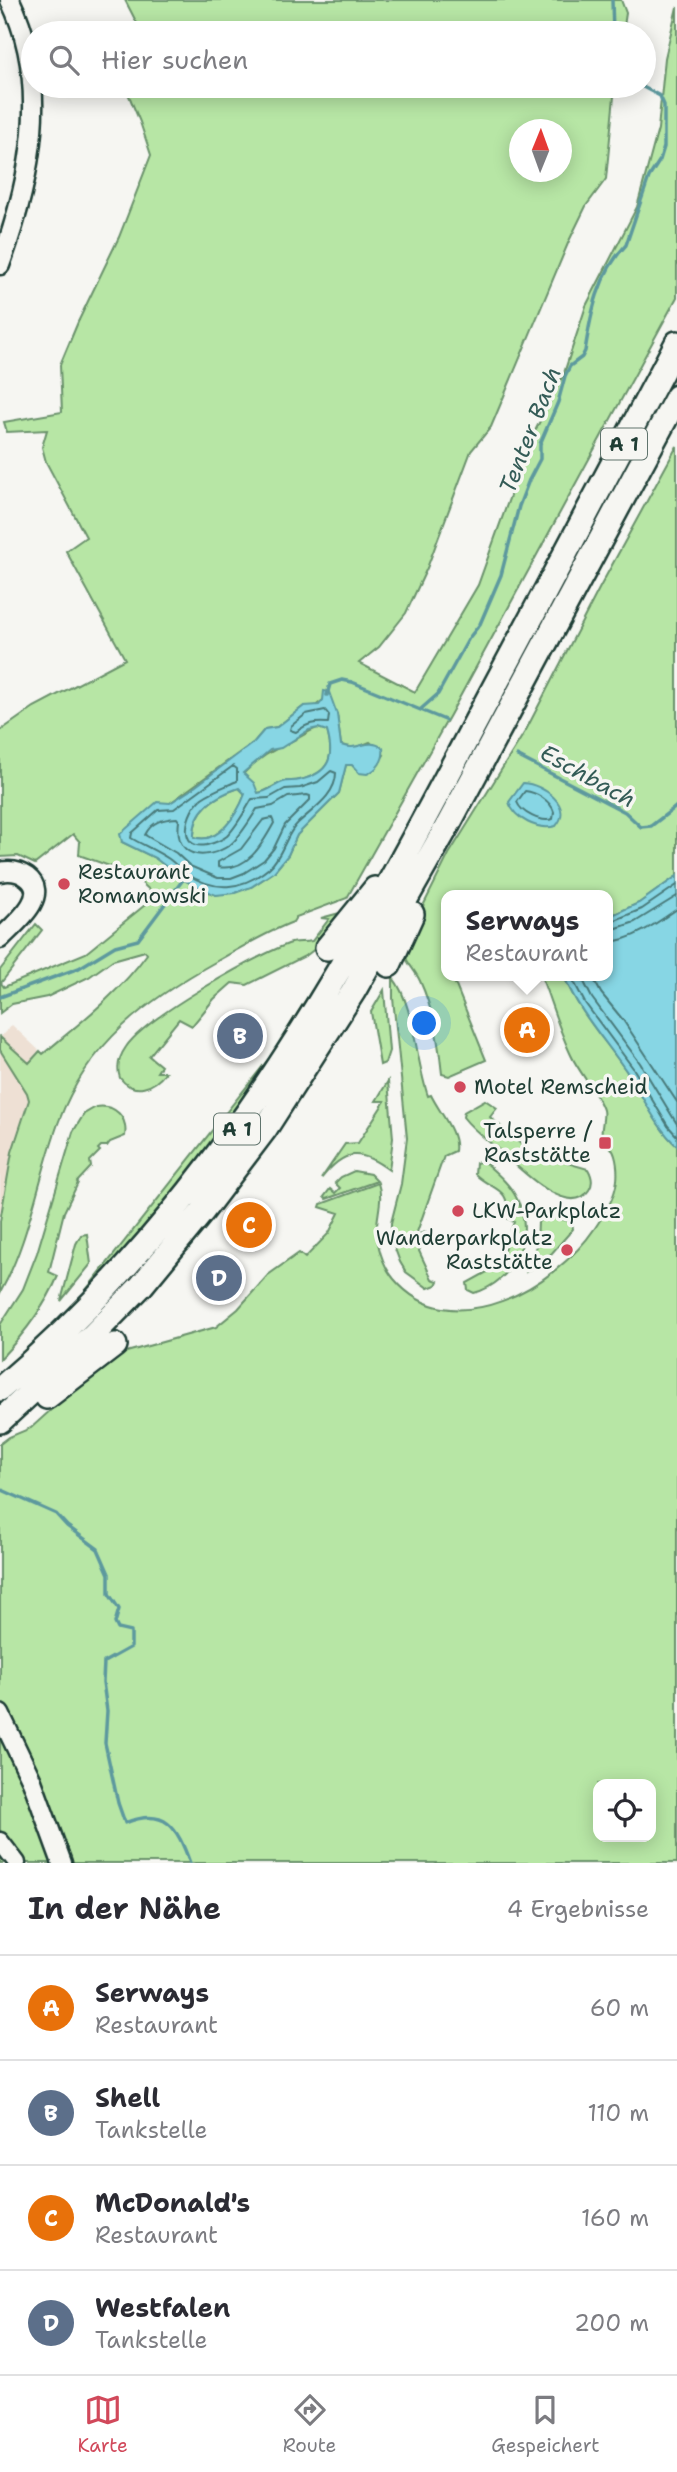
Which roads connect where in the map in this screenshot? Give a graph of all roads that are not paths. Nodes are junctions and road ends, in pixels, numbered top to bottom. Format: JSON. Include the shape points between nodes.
{"nodes":[{"id":1,"x":10,"y":0,"type":"edge"},
{"id":2,"x":21,"y":24,"type":"edge"},
{"id":3,"x":33,"y":98,"type":"edge"},
{"id":4,"x":0,"y":265,"type":"edge"},
{"id":5,"x":677,"y":343,"type":"edge"},
{"id":6,"x":677,"y":397,"type":"edge"},
{"id":7,"x":414,"y":862,"type":"junction"},
{"id":8,"x":0,"y":872,"type":"edge"},
{"id":9,"x":4,"y":934,"type":"edge"},
{"id":10,"x":327,"y":948,"type":"dead end"},
{"id":11,"x":389,"y":965,"type":"dead end"},
{"id":12,"x":39,"y":1332,"type":"dead end"},
{"id":13,"x":115,"y":1345,"type":"dead end"},
{"id":14,"x":0,"y":1373,"type":"edge"},
{"id":15,"x":0,"y":1389,"type":"edge"},
{"id":16,"x":0,"y":1421,"type":"edge"},
{"id":17,"x":0,"y":1431,"type":"edge"},
{"id":18,"x":0,"y":1714,"type":"edge"},
{"id":19,"x":0,"y":1841,"type":"edge"},
{"id":20,"x":17,"y":1863,"type":"edge"},
{"id":21,"x":62,"y":1863,"type":"edge"}],
"edges":[{"from":1,"to":2,"type":"main road"},
{"from":3,"to":4,"type":"main road","via":[[25,183]]},
{"from":5,"to":7,"type":"highway","number":"A 1"},
{"from":6,"to":7,"type":"highway","number":"A 1","via":[[449,823]]},
{"from":7,"to":10,"type":"highway","via":[[369,895]]},
{"from":7,"to":11,"type":"highway","via":[[412,914]]},
{"from":7,"to":15,"type":"highway","number":"A 1","via":[[248,1115],[204,1174],[124,1271]]},
{"from":7,"to":16,"type":"highway","number":"A 1","via":[[353,992],[265,1129],[133,1294]]},
{"from":8,"to":9,"type":"main road","via":[[22,874],[35,890],[31,906]]},
{"from":12,"to":14,"type":"highway"},
{"from":13,"to":17,"type":"highway"},
{"from":18,"to":21,"type":"main road","via":[[32,1781]]},
{"from":19,"to":20,"type":"street"}]}
